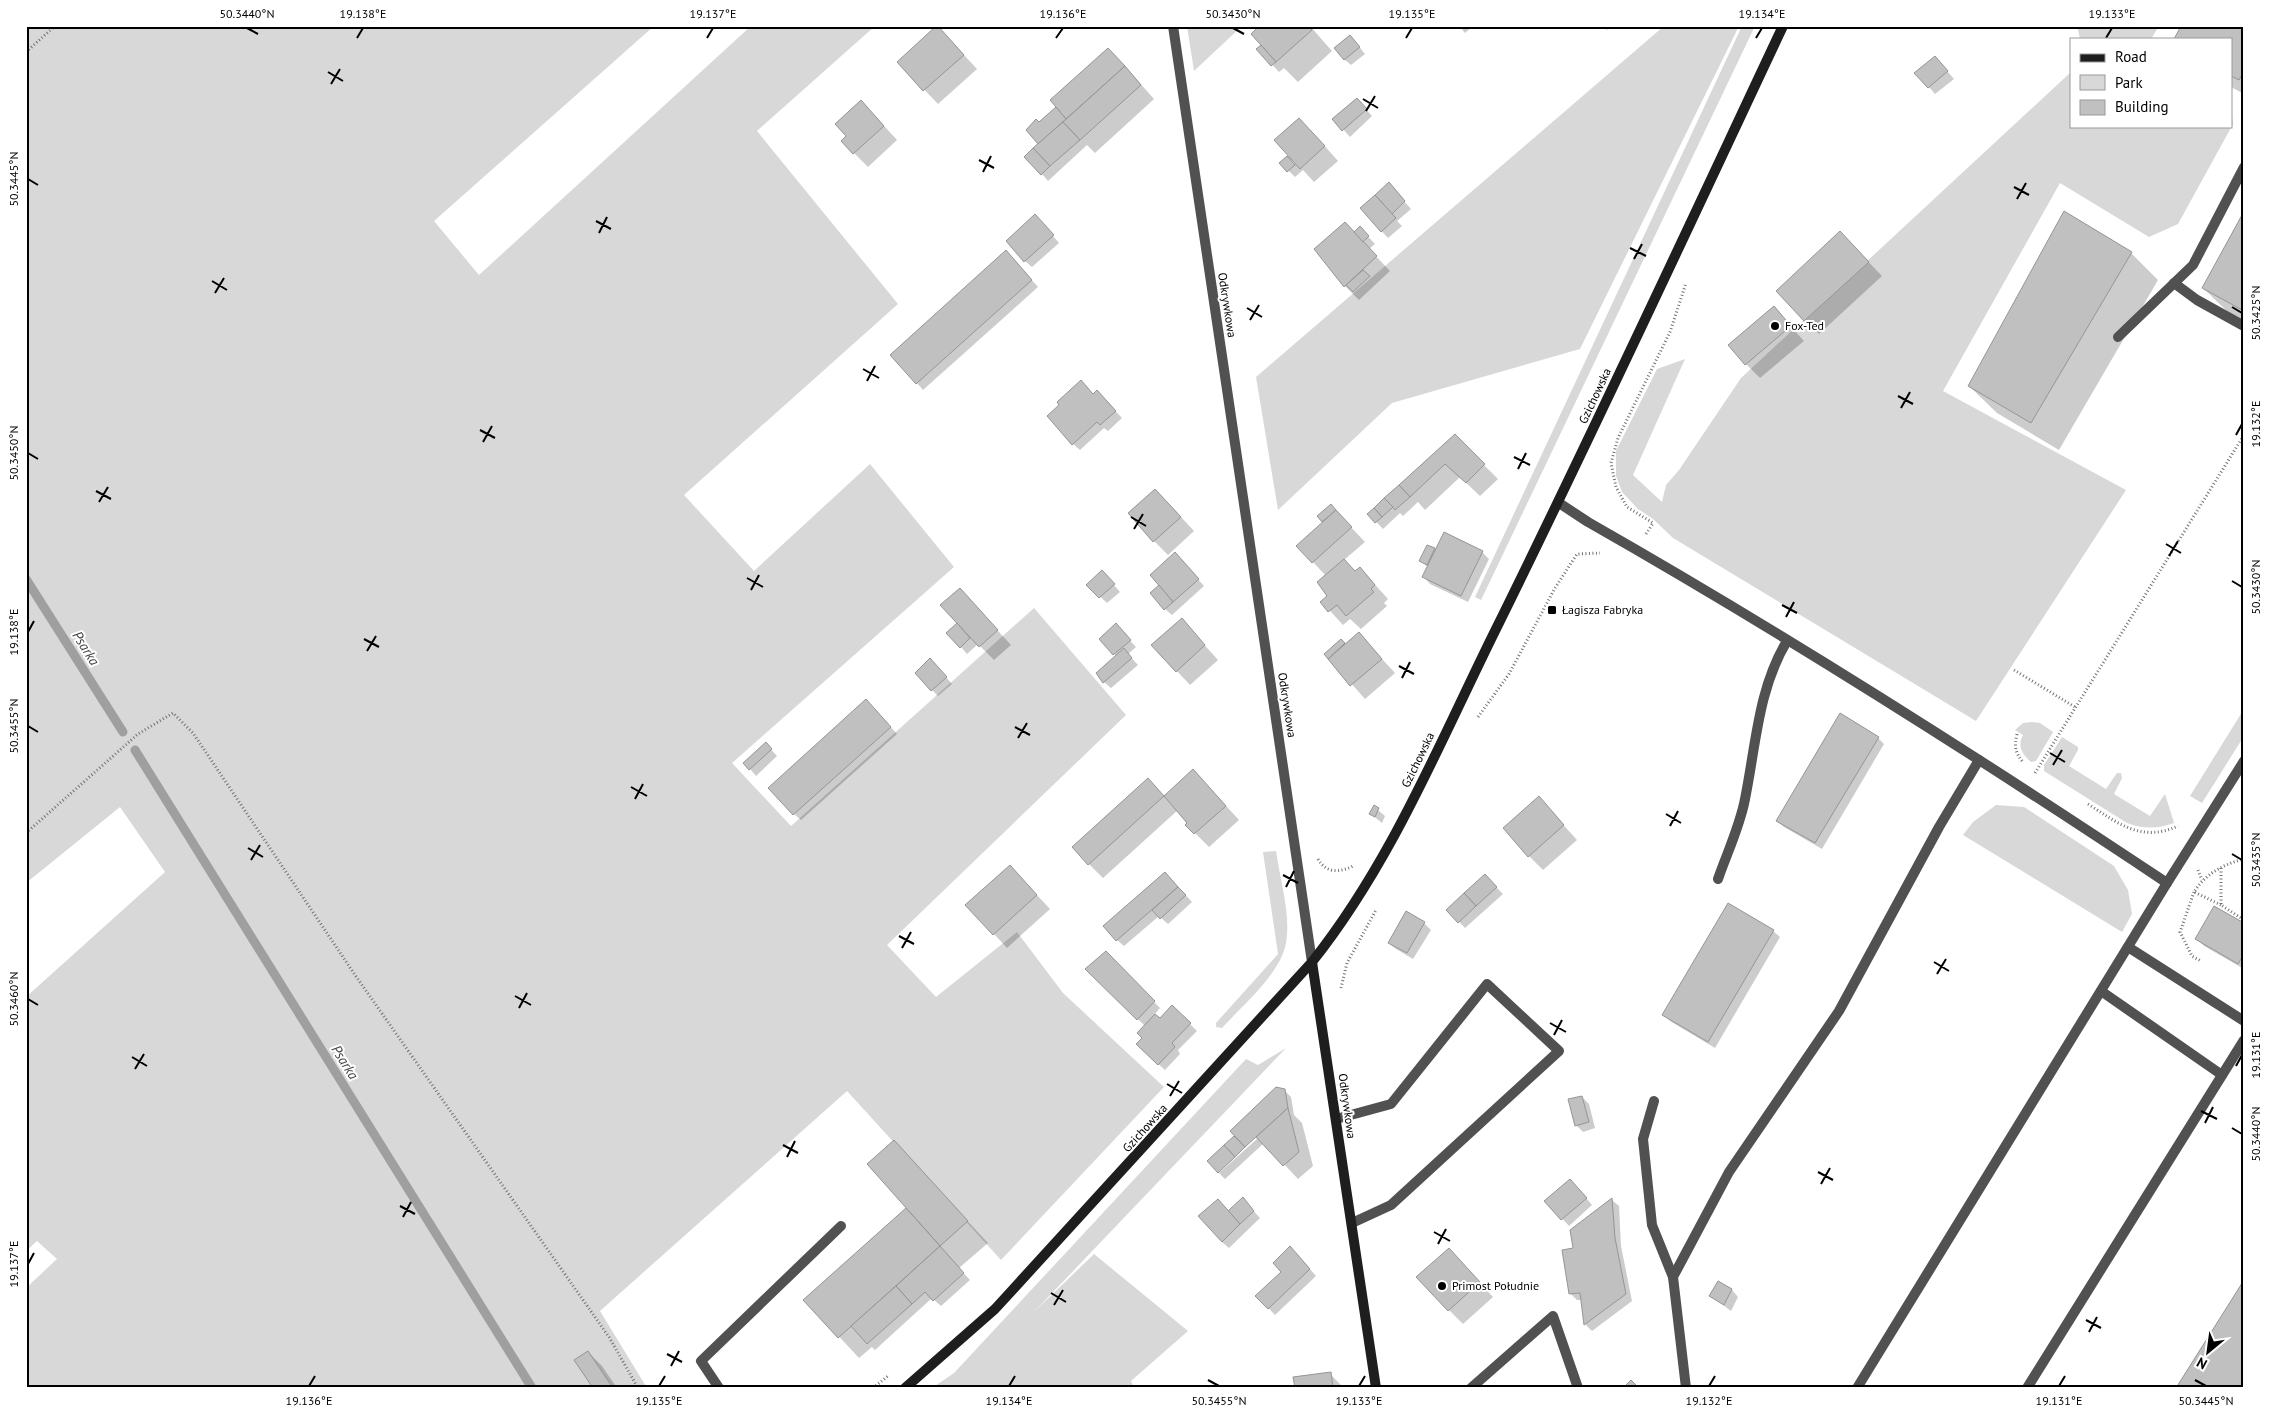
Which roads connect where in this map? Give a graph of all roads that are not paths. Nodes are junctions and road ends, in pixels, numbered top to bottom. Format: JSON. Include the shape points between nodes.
{"nodes":[{"id":1,"x":1173,"y":26,"type":"edge"},
{"id":2,"x":1783,"y":26,"type":"edge"},
{"id":3,"x":2243,"y":169,"type":"edge"},
{"id":4,"x":2174,"y":283,"type":"junction"},
{"id":5,"x":2244,"y":326,"type":"edge"},
{"id":6,"x":2118,"y":338,"type":"dead end"},
{"id":7,"x":1559,"y":503,"type":"junction"},
{"id":8,"x":1787,"y":641,"type":"junction"},
{"id":9,"x":1978,"y":760,"type":"junction"},
{"id":10,"x":2244,"y":761,"type":"edge"},
{"id":11,"x":1718,"y":879,"type":"dead end"},
{"id":12,"x":2166,"y":883,"type":"junction"},
{"id":13,"x":2128,"y":946,"type":"junction"},
{"id":14,"x":1312,"y":962,"type":"junction"},
{"id":15,"x":2101,"y":991,"type":"junction"},
{"id":16,"x":2244,"y":1021,"type":"edge"},
{"id":17,"x":2244,"y":1040,"type":"edge"},
{"id":18,"x":2222,"y":1075,"type":"junction"},
{"id":19,"x":1654,"y":1101,"type":"dead end"},
{"id":20,"x":1336,"y":1119,"type":"junction"},
{"id":21,"x":1352,"y":1223,"type":"junction"},
{"id":22,"x":840,"y":1226,"type":"dead end"},
{"id":23,"x":1673,"y":1277,"type":"junction"},
{"id":24,"x":719,"y":1388,"type":"edge"},
{"id":25,"x":905,"y":1388,"type":"edge"},
{"id":26,"x":1376,"y":1388,"type":"edge"},
{"id":27,"x":1471,"y":1388,"type":"edge"},
{"id":28,"x":1578,"y":1388,"type":"edge"},
{"id":29,"x":1686,"y":1388,"type":"edge"},
{"id":30,"x":1857,"y":1388,"type":"edge"},
{"id":31,"x":2027,"y":1388,"type":"edge"}],
"edges":[{"from":1,"to":14,"type":"street","name":"Odkrywkowa"},
{"from":2,"to":7,"type":"street","name":"Gzichowska"},
{"from":3,"to":4,"type":"street","via":[[2193,265]]},
{"from":4,"to":5,"type":"street"},
{"from":4,"to":6,"type":"street"},
{"from":7,"to":8,"type":"street"},
{"from":7,"to":14,"type":"street","name":"Gzichowska","via":[[1390,845],[1340,927]]},
{"from":8,"to":9,"type":"street"},
{"from":8,"to":11,"type":"street","via":[[1762,699],[1745,801]]},
{"from":9,"to":12,"type":"street"},
{"from":9,"to":23,"type":"street","via":[[1839,1011],[1729,1172]]},
{"from":10,"to":12,"type":"street"},
{"from":12,"to":13,"type":"street"},
{"from":13,"to":15,"type":"street"},
{"from":13,"to":16,"type":"street"},
{"from":14,"to":20,"type":"street","name":"Odkrywkowa"},
{"from":14,"to":25,"type":"street","name":"Gzichowska","via":[[995,1309]]},
{"from":15,"to":18,"type":"street"},
{"from":15,"to":30,"type":"street"},
{"from":17,"to":18,"type":"street"},
{"from":18,"to":31,"type":"street"},
{"from":19,"to":23,"type":"street","via":[[1643,1139],[1652,1224]]},
{"from":20,"to":21,"type":"street","name":"Odkrywkowa"},
{"from":20,"to":21,"type":"street","via":[[1391,1104],[1488,984],[1559,1051],[1391,1206]]},
{"from":21,"to":26,"type":"street","name":"Odkrywkowa"},
{"from":22,"to":24,"type":"street","via":[[701,1361]]},
{"from":23,"to":29,"type":"street"},
{"from":27,"to":28,"type":"street","via":[[1553,1316]]}]}
